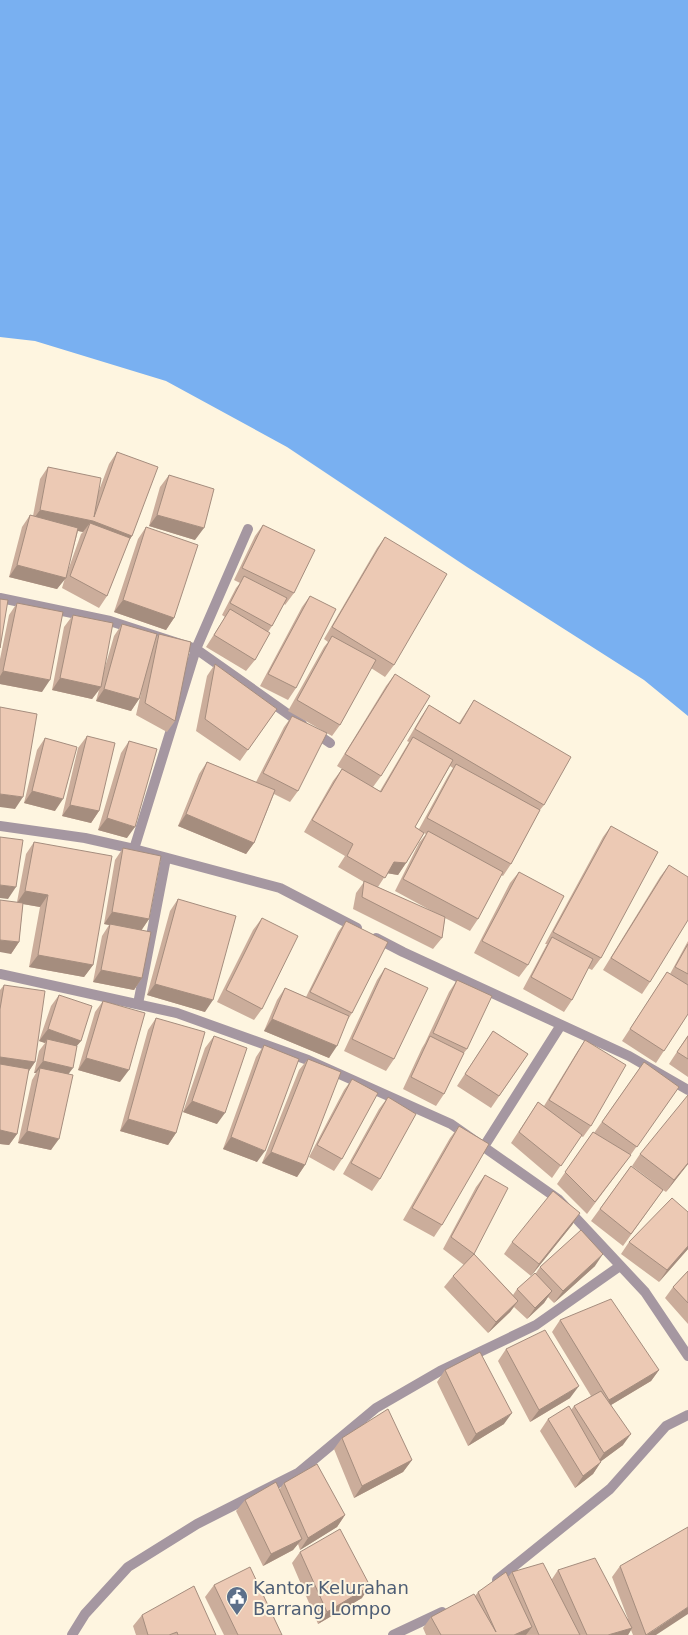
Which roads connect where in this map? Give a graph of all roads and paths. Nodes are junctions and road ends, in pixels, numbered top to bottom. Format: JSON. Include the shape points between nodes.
{"nodes":[{"id":1,"x":248,"y":529,"type":"dead end"},
{"id":2,"x":0,"y":598,"type":"edge"},
{"id":3,"x":196,"y":649,"type":"junction"},
{"id":4,"x":330,"y":743,"type":"dead end"},
{"id":5,"x":0,"y":826,"type":"edge"},
{"id":6,"x":134,"y":849,"type":"junction"},
{"id":7,"x":166,"y":858,"type":"junction"},
{"id":8,"x":0,"y":974,"type":"edge"},
{"id":9,"x":138,"y":1004,"type":"junction"},
{"id":10,"x":561,"y":1025,"type":"junction"},
{"id":11,"x":688,"y":1090,"type":"edge"},
{"id":12,"x":483,"y":1148,"type":"junction"},
{"id":13,"x":620,"y":1266,"type":"junction"},
{"id":14,"x":688,"y":1356,"type":"edge"},
{"id":15,"x":688,"y":1415,"type":"edge"},
{"id":16,"x":488,"y":1587,"type":"edge"},
{"id":17,"x":454,"y":1606,"type":"edge"},
{"id":18,"x":72,"y":1635,"type":"edge"},
{"id":19,"x":393,"y":1635,"type":"edge"}],
"edges":[{"from":1,"to":3,"type":"street"},
{"from":2,"to":3,"type":"street","via":[[110,621]]},
{"from":3,"to":4,"type":"street"},
{"from":3,"to":6,"type":"street"},
{"from":5,"to":6,"type":"street","via":[[85,838]]},
{"from":6,"to":7,"type":"street"},
{"from":7,"to":9,"type":"street"},
{"from":7,"to":10,"type":"street","via":[[280,888],[403,952]]},
{"from":8,"to":9,"type":"street"},
{"from":9,"to":12,"type":"street","via":[[177,1013],[308,1060],[450,1124]]},
{"from":10,"to":11,"type":"street","via":[[630,1056]]},
{"from":10,"to":12,"type":"street"},
{"from":12,"to":13,"type":"street","via":[[558,1199]]},
{"from":13,"to":14,"type":"street","via":[[644,1292]]},
{"from":13,"to":18,"type":"street","via":[[536,1325],[440,1371],[376,1408],[298,1473],[197,1524],[128,1567],[85,1614]]},
{"from":15,"to":16,"type":"street","via":[[666,1426],[610,1489]]},
{"from":17,"to":19,"type":"street"}]}
